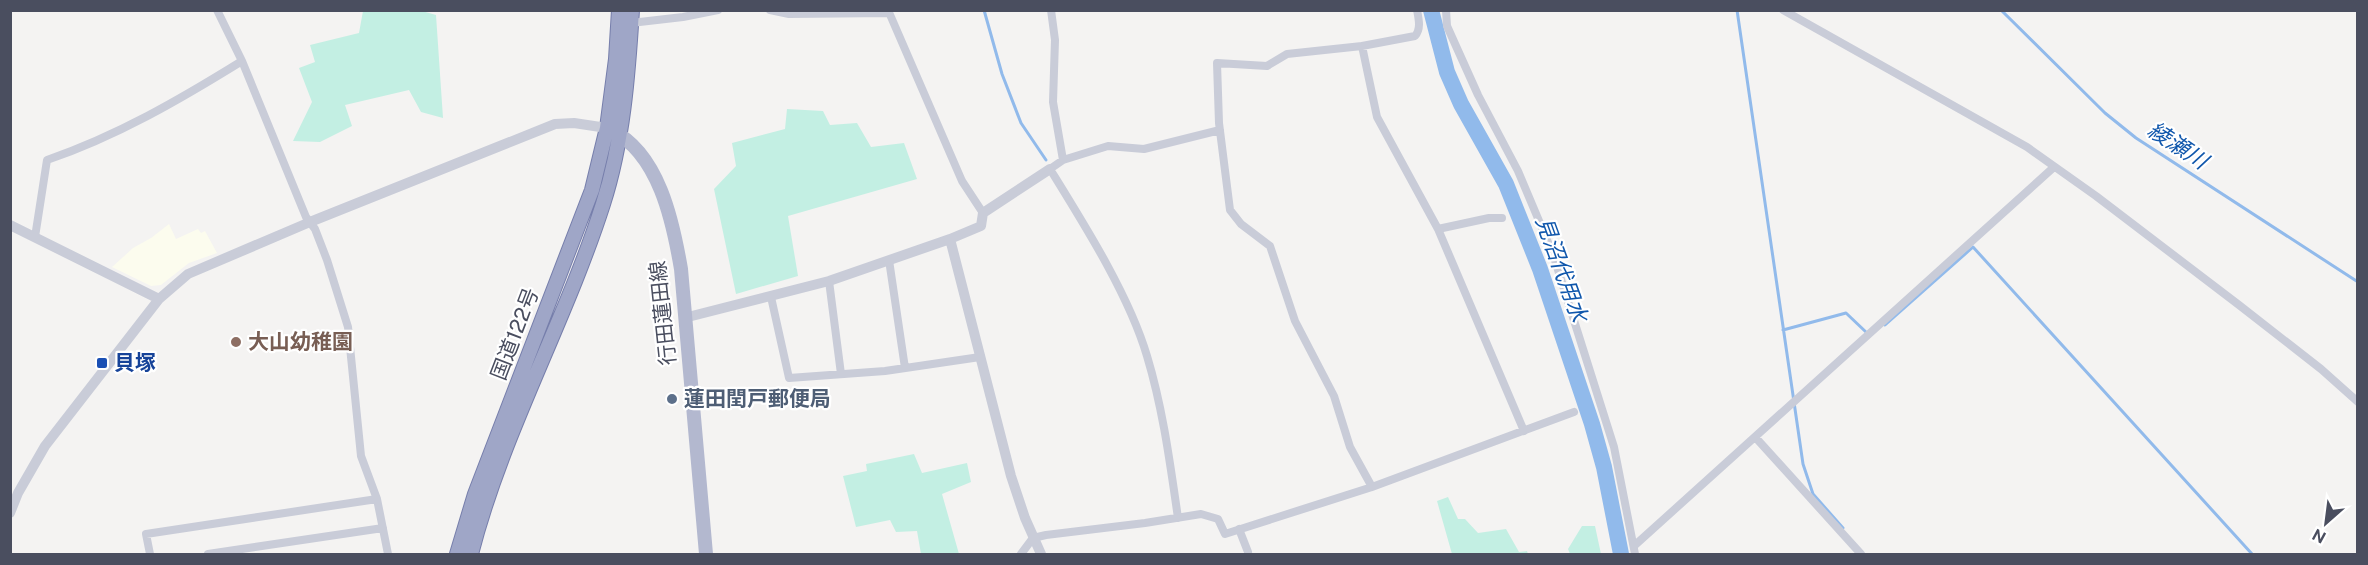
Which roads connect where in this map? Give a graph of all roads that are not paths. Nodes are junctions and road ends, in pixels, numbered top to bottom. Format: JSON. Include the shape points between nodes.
{"nodes":[{"id":1,"x":217,"y":10,"type":"edge"},
{"id":2,"x":619,"y":10,"type":"edge"},
{"id":3,"x":718,"y":10,"type":"edge"},
{"id":4,"x":770,"y":10,"type":"edge"},
{"id":5,"x":1051,"y":10,"type":"edge"},
{"id":6,"x":1418,"y":10,"type":"edge"},
{"id":7,"x":1446,"y":10,"type":"edge"},
{"id":8,"x":1783,"y":10,"type":"edge"},
{"id":9,"x":889,"y":12,"type":"edge"},
{"id":10,"x":632,"y":17,"type":"edge"},
{"id":11,"x":1362,"y":46,"type":"junction"},
{"id":12,"x":242,"y":61,"type":"junction"},
{"id":13,"x":1220,"y":130,"type":"junction"},
{"id":14,"x":613,"y":131,"type":"junction"},
{"id":15,"x":1063,"y":160,"type":"junction"},
{"id":16,"x":2055,"y":167,"type":"junction"},
{"id":17,"x":1050,"y":170,"type":"junction"},
{"id":18,"x":983,"y":213,"type":"junction"},
{"id":19,"x":1502,"y":218,"type":"dead end"},
{"id":20,"x":310,"y":222,"type":"junction"},
{"id":21,"x":10,"y":225,"type":"edge"},
{"id":22,"x":1438,"y":229,"type":"junction"},
{"id":23,"x":35,"y":237,"type":"junction"},
{"id":24,"x":950,"y":239,"type":"junction"},
{"id":25,"x":889,"y":260,"type":"junction"},
{"id":26,"x":829,"y":281,"type":"junction"},
{"id":27,"x":771,"y":297,"type":"junction"},
{"id":28,"x":159,"y":299,"type":"junction"},
{"id":29,"x":684,"y":318,"type":"junction"},
{"id":30,"x":980,"y":357,"type":"junction"},
{"id":31,"x":905,"y":368,"type":"junction"},
{"id":32,"x":841,"y":374,"type":"junction"},
{"id":33,"x":2358,"y":402,"type":"edge"},
{"id":34,"x":1574,"y":412,"type":"dead end"},
{"id":35,"x":1524,"y":431,"type":"junction"},
{"id":36,"x":1756,"y":438,"type":"junction"},
{"id":37,"x":1372,"y":487,"type":"junction"},
{"id":38,"x":377,"y":499,"type":"junction"},
{"id":39,"x":10,"y":513,"type":"edge"},
{"id":40,"x":1178,"y":518,"type":"junction"},
{"id":41,"x":383,"y":528,"type":"junction"},
{"id":42,"x":1239,"y":529,"type":"junction"},
{"id":43,"x":1033,"y":538,"type":"junction"},
{"id":44,"x":1635,"y":550,"type":"edge"},
{"id":45,"x":1248,"y":552,"type":"dead end"},
{"id":46,"x":150,"y":555,"type":"edge"},
{"id":47,"x":208,"y":555,"type":"edge"},
{"id":48,"x":388,"y":555,"type":"edge"},
{"id":49,"x":457,"y":555,"type":"edge"},
{"id":50,"x":471,"y":555,"type":"edge"},
{"id":51,"x":706,"y":555,"type":"edge"},
{"id":52,"x":1021,"y":555,"type":"edge"},
{"id":53,"x":1041,"y":555,"type":"edge"},
{"id":54,"x":1861,"y":555,"type":"edge"}],
"edges":[{"from":1,"to":12,"type":"street"},
{"from":2,"to":14,"type":"highway"},
{"from":3,"to":10,"type":"street","via":[[683,17]]},
{"from":4,"to":9,"type":"street","via":[[789,14]]},
{"from":5,"to":15,"type":"street","via":[[1053,102]]},
{"from":6,"to":11,"type":"street","via":[[1418,33],[1414,36]]},
{"from":7,"to":44,"type":"street","via":[[1447,26],[1518,171],[1553,254],[1614,447]]},
{"from":8,"to":16,"type":"street","via":[[2027,147]]},
{"from":9,"to":18,"type":"street","via":[[962,181]]},
{"from":10,"to":14,"type":"highway"},
{"from":11,"to":13,"type":"street","via":[[1287,54],[1267,66],[1217,63]]},
{"from":11,"to":22,"type":"street","via":[[1377,117]]},
{"from":12,"to":20,"type":"street"},
{"from":12,"to":23,"type":"street","via":[[173,104],[90,145],[47,160]]},
{"from":13,"to":15,"type":"street","via":[[1144,149],[1108,146]]},
{"from":13,"to":37,"type":"street","via":[[1230,210],[1241,224],[1270,246],[1295,321],[1334,396],[1350,447]]},
{"from":14,"to":20,"type":"street","via":[[573,123],[555,124]]},
{"from":14,"to":29,"type":"main road","name":"行田蓮田線","via":[[643,156],[654,174],[676,241]]},
{"from":14,"to":49,"type":"highway","name":"国道122号","via":[[475,494]]},
{"from":14,"to":50,"type":"highway","name":"国道122号","via":[[606,192],[595,226],[492,486]]},
{"from":15,"to":17,"type":"street"},
{"from":16,"to":33,"type":"street","via":[[2303,355]]},
{"from":16,"to":36,"type":"street"},
{"from":17,"to":18,"type":"street"},
{"from":17,"to":40,"type":"street","via":[[1110,273],[1147,355],[1166,434]]},
{"from":18,"to":24,"type":"street","via":[[981,226]]},
{"from":19,"to":22,"type":"street"},
{"from":20,"to":28,"type":"street","via":[[188,274]]},
{"from":20,"to":38,"type":"street","via":[[327,260],[348,327],[361,456]]},
{"from":21,"to":23,"type":"street"},
{"from":22,"to":35,"type":"street"},
{"from":23,"to":28,"type":"street"},
{"from":24,"to":25,"type":"street"},
{"from":24,"to":30,"type":"street"},
{"from":25,"to":26,"type":"street"},
{"from":25,"to":31,"type":"street"},
{"from":26,"to":27,"type":"street"},
{"from":26,"to":32,"type":"street"},
{"from":27,"to":29,"type":"street"},
{"from":27,"to":32,"type":"street","via":[[789,378]]},
{"from":28,"to":39,"type":"street","via":[[45,446]]},
{"from":29,"to":51,"type":"main road","name":"行田蓮田線"},
{"from":30,"to":31,"type":"street"},
{"from":30,"to":43,"type":"street","via":[[1011,476]]},
{"from":31,"to":32,"type":"street"},
{"from":34,"to":35,"type":"street"},
{"from":35,"to":37,"type":"street"},
{"from":36,"to":44,"type":"street"},
{"from":36,"to":54,"type":"street"},
{"from":37,"to":42,"type":"street"},
{"from":38,"to":41,"type":"street"},
{"from":38,"to":46,"type":"street","via":[[147,534]]},
{"from":40,"to":42,"type":"street","via":[[1201,514],[1218,519],[1225,534]]},
{"from":40,"to":43,"type":"street"},
{"from":41,"to":47,"type":"street"},
{"from":41,"to":48,"type":"street"},
{"from":42,"to":45,"type":"street"},
{"from":43,"to":52,"type":"street"},
{"from":43,"to":53,"type":"street"}]}
